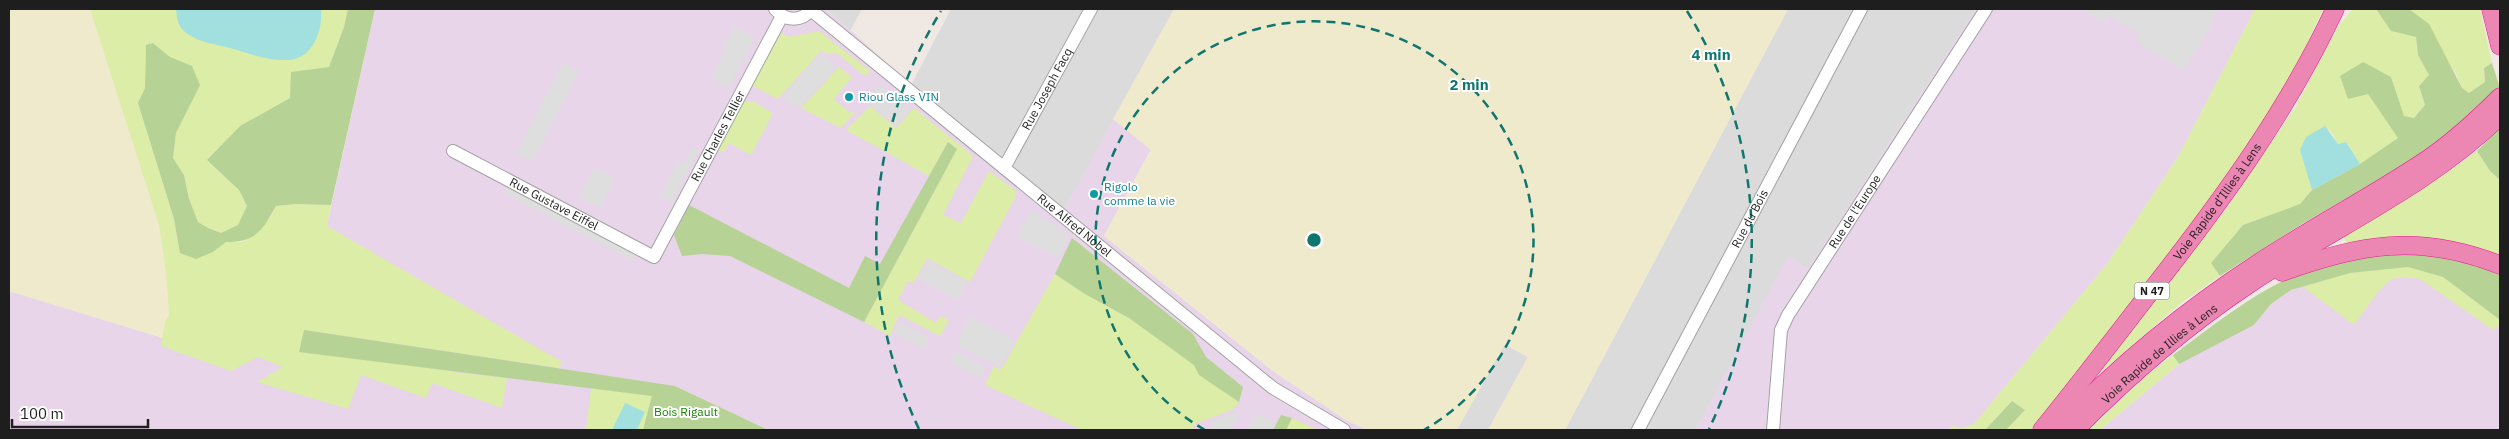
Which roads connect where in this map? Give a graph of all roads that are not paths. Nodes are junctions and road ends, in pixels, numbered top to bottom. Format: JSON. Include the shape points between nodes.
{"nodes":[{"id":1,"x":811,"y":9,"type":"edge"},
{"id":2,"x":1091,"y":9,"type":"edge"},
{"id":3,"x":1861,"y":9,"type":"edge"},
{"id":4,"x":1986,"y":9,"type":"edge"},
{"id":5,"x":2335,"y":9,"type":"edge"},
{"id":6,"x":2491,"y":9,"type":"edge"},
{"id":7,"x":779,"y":12,"type":"edge"},
{"id":8,"x":2500,"y":46,"type":"edge"},
{"id":9,"x":2500,"y":97,"type":"edge"},
{"id":10,"x":2500,"y":116,"type":"edge"},
{"id":11,"x":452,"y":151,"type":"dead end"},
{"id":12,"x":1004,"y":168,"type":"junction"},
{"id":13,"x":654,"y":257,"type":"joint"},
{"id":14,"x":2500,"y":265,"type":"edge"},
{"id":15,"x":2250,"y":284,"type":"junction"},
{"id":16,"x":1344,"y":430,"type":"edge"},
{"id":17,"x":1638,"y":430,"type":"edge"},
{"id":18,"x":1774,"y":430,"type":"edge"},
{"id":19,"x":2042,"y":430,"type":"edge"},
{"id":20,"x":2056,"y":430,"type":"edge"},
{"id":21,"x":2075,"y":430,"type":"edge"}],
"edges":[{"from":1,"to":7,"type":"street","via":[[795,19]]},
{"from":1,"to":12,"type":"street","name":"Rue Alfred Nobel"},
{"from":2,"to":12,"type":"street","name":"Rue Joseph Facq"},
{"from":3,"to":17,"type":"street","name":"Rue du Bois"},
{"from":4,"to":18,"type":"street","name":"Rue de l'Europe","via":[[1788,315],[1781,330]]},
{"from":5,"to":19,"type":"highway","name":"Voie Rapide d’Illies à Lens","number":"N 47","via":[[2258,148],[2190,241]]},
{"from":6,"to":8,"type":"highway"},
{"from":7,"to":13,"type":"street","name":"Rue Charles Tellier"},
{"from":9,"to":20,"type":"highway","via":[[2451,142],[2419,165],[2261,261],[2192,308],[2134,354]]},
{"from":10,"to":15,"type":"highway","via":[[2474,141],[2416,182]]},
{"from":11,"to":13,"type":"street","name":"Rue Gustave Eiffel"},
{"from":12,"to":16,"type":"street","name":"Rue Alfred Nobel","via":[[1274,388]]},
{"from":14,"to":15,"type":"highway","via":[[2436,248],[2385,246],[2336,254]]},
{"from":15,"to":21,"type":"highway","name":"Voie Rapide de Illies à Lens","via":[[2146,362]]}]}
